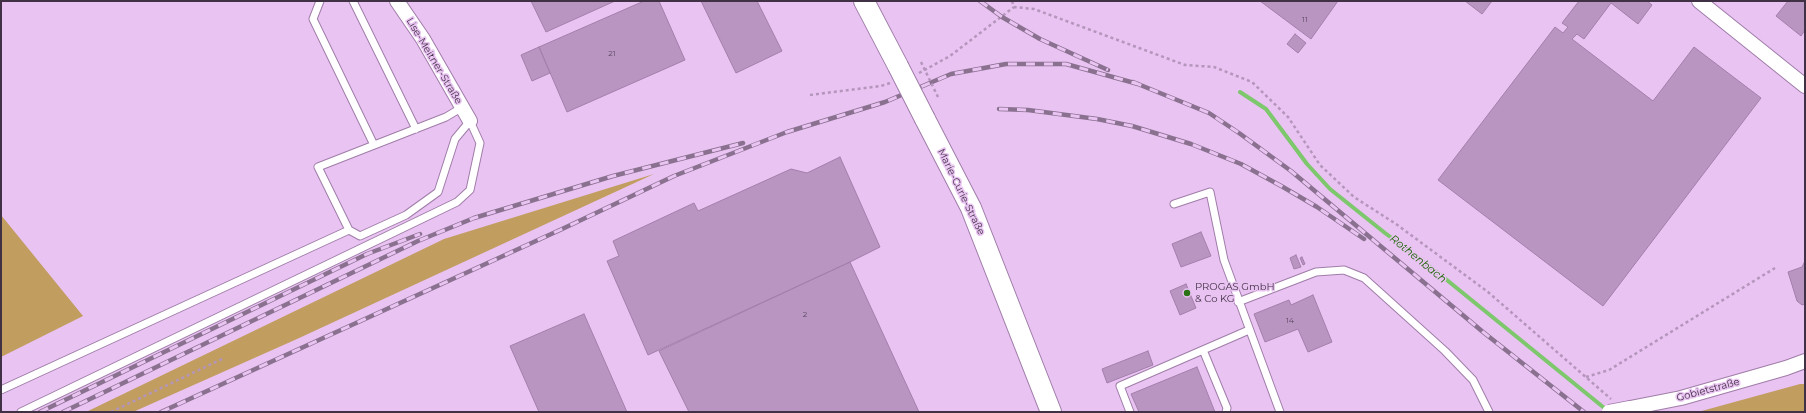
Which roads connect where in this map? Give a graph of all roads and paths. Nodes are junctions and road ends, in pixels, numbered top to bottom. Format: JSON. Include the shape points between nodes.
{"nodes":[{"id":1,"x":320,"y":1,"type":"edge"},
{"id":2,"x":353,"y":1,"type":"edge"},
{"id":3,"x":397,"y":1,"type":"edge"},
{"id":4,"x":864,"y":1,"type":"edge"},
{"id":5,"x":1012,"y":1,"type":"edge"},
{"id":6,"x":1698,"y":1,"type":"edge"},
{"id":7,"x":921,"y":62,"type":"dead end"},
{"id":8,"x":1805,"y":86,"type":"edge"},
{"id":9,"x":938,"y":97,"type":"dead end"},
{"id":10,"x":461,"y":108,"type":"junction"},
{"id":11,"x":470,"y":122,"type":"junction"},
{"id":12,"x":416,"y":129,"type":"junction"},
{"id":13,"x":374,"y":145,"type":"junction"},
{"id":14,"x":1174,"y":204,"type":"dead end"},
{"id":15,"x":349,"y":230,"type":"junction"},
{"id":16,"x":1775,"y":268,"type":"dead end"},
{"id":17,"x":1238,"y":302,"type":"junction"},
{"id":18,"x":1249,"y":330,"type":"junction"},
{"id":19,"x":1203,"y":350,"type":"junction"},
{"id":20,"x":222,"y":359,"type":"dead end"},
{"id":21,"x":1805,"y":362,"type":"edge"},
{"id":22,"x":1586,"y":377,"type":"junction"},
{"id":23,"x":1,"y":390,"type":"edge"},
{"id":24,"x":1612,"y":407,"type":"edge"},
{"id":25,"x":21,"y":412,"type":"edge"},
{"id":26,"x":111,"y":412,"type":"edge"},
{"id":27,"x":1051,"y":412,"type":"edge"},
{"id":28,"x":1130,"y":412,"type":"edge"},
{"id":29,"x":1226,"y":412,"type":"edge"},
{"id":30,"x":1280,"y":412,"type":"edge"},
{"id":31,"x":1489,"y":412,"type":"edge"}],
"edges":[{"from":1,"to":13,"type":"lane","via":[[313,19]]},
{"from":2,"to":12,"type":"lane"},
{"from":3,"to":10,"type":"street","name":"Lise-Meitner-Straße","via":[[423,39]]},
{"from":4,"to":27,"type":"main road","name":"Marie-Curie-Straße","bridge":true,"via":[[972,208]]},
{"from":5,"to":22,"type":"path","via":[[1014,7],[1034,8],[1185,65],[1214,67],[1252,82],[1288,117],[1320,165],[1354,197],[1396,224],[1488,292]]},
{"from":6,"to":8,"type":"street"},
{"from":7,"to":9,"type":"path","bridge":true},
{"from":10,"to":11,"type":"street","name":"Lise-Meitner-Straße"},
{"from":10,"to":12,"type":"lane"},
{"from":11,"to":15,"type":"lane","via":[[455,139],[438,192],[406,215],[360,236]]},
{"from":11,"to":25,"type":"lane","via":[[480,143],[470,190],[457,202]]},
{"from":12,"to":13,"type":"lane"},
{"from":13,"to":15,"type":"lane","via":[[318,167]]},
{"from":14,"to":17,"type":"lane","via":[[1210,192],[1224,260]]},
{"from":15,"to":23,"type":"lane"},
{"from":16,"to":22,"type":"path","via":[[1609,370]]},
{"from":17,"to":18,"type":"lane"},
{"from":17,"to":31,"type":"lane","via":[[1316,272],[1344,270],[1364,278],[1445,351],[1473,380]]},
{"from":18,"to":19,"type":"lane"},
{"from":18,"to":30,"type":"lane"},
{"from":19,"to":28,"type":"lane","via":[[1120,386]]},
{"from":19,"to":29,"type":"lane","via":[[1227,408]]},
{"from":20,"to":26,"type":"path"},
{"from":21,"to":24,"type":"street","name":"Gobietstraße","bridge":true,"via":[[1681,398],[1630,408]]},
{"from":22,"to":24,"type":"path"}]}
